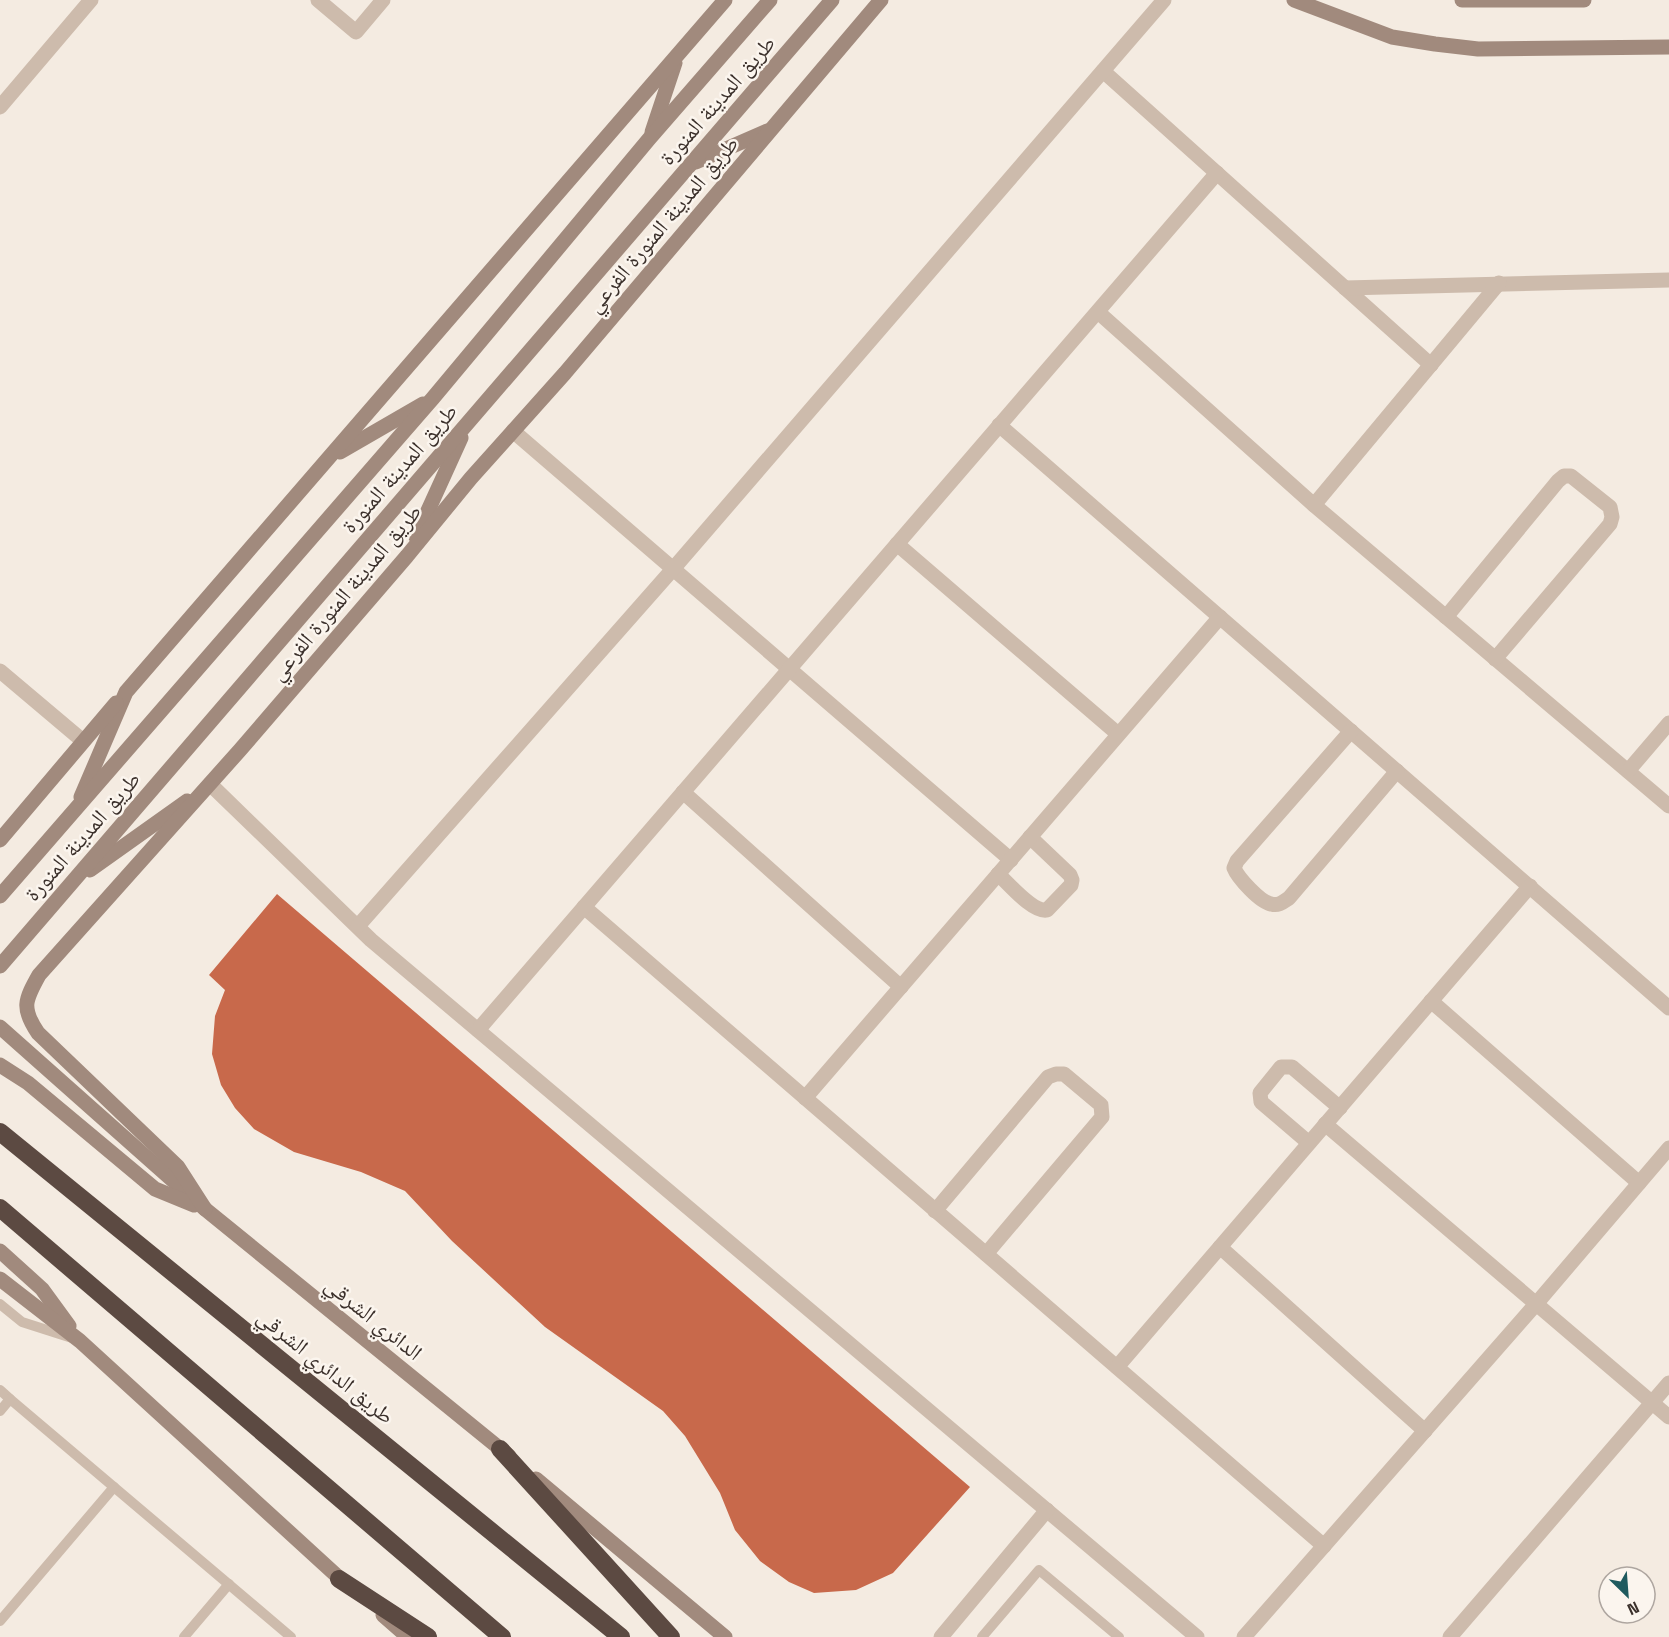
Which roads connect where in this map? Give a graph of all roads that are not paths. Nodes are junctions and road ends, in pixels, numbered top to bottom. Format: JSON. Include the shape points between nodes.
{"nodes":[{"id":1,"x":91,"y":0,"type":"edge"},
{"id":2,"x":318,"y":0,"type":"edge"},
{"id":3,"x":383,"y":0,"type":"edge"},
{"id":4,"x":725,"y":0,"type":"edge"},
{"id":5,"x":771,"y":0,"type":"edge"},
{"id":6,"x":832,"y":0,"type":"edge"},
{"id":7,"x":881,"y":0,"type":"edge"},
{"id":8,"x":1164,"y":0,"type":"edge"},
{"id":9,"x":1294,"y":0,"type":"edge"},
{"id":10,"x":1462,"y":0,"type":"edge"},
{"id":11,"x":1584,"y":0,"type":"edge"},
{"id":12,"x":1669,"y":47,"type":"edge"},
{"id":13,"x":677,"y":55,"type":"junction"},
{"id":14,"x":1102,"y":71,"type":"junction"},
{"id":15,"x":0,"y":107,"type":"edge"},
{"id":16,"x":771,"y":129,"type":"junction"},
{"id":17,"x":649,"y":139,"type":"junction"},
{"id":18,"x":690,"y":165,"type":"junction"},
{"id":19,"x":1217,"y":173,"type":"junction"},
{"id":20,"x":1669,"y":280,"type":"edge"},
{"id":21,"x":1499,"y":283,"type":"junction"},
{"id":22,"x":1346,"y":288,"type":"junction"},
{"id":23,"x":1098,"y":312,"type":"junction"},
{"id":24,"x":1431,"y":365,"type":"junction"},
{"id":25,"x":433,"y":398,"type":"junction"},
{"id":26,"x":468,"y":423,"type":"junction"},
{"id":27,"x":999,"y":425,"type":"junction"},
{"id":28,"x":513,"y":430,"type":"junction"},
{"id":29,"x":330,"y":458,"type":"junction"},
{"id":30,"x":1314,"y":504,"type":"junction"},
{"id":31,"x":897,"y":544,"type":"junction"},
{"id":32,"x":407,"y":556,"type":"junction"},
{"id":33,"x":673,"y":569,"type":"junction"},
{"id":34,"x":1220,"y":617,"type":"junction"},
{"id":35,"x":1446,"y":617,"type":"junction"},
{"id":36,"x":1495,"y":658,"type":"junction"},
{"id":37,"x":790,"y":669,"type":"junction"},
{"id":38,"x":0,"y":671,"type":"edge"},
{"id":39,"x":126,"y":692,"type":"junction"},
{"id":40,"x":1669,"y":723,"type":"edge"},
{"id":41,"x":1351,"y":731,"type":"junction"},
{"id":42,"x":1118,"y":734,"type":"junction"},
{"id":43,"x":82,"y":741,"type":"junction"},
{"id":44,"x":1397,"y":771,"type":"junction"},
{"id":45,"x":1628,"y":771,"type":"junction"},
{"id":46,"x":210,"y":784,"type":"junction"},
{"id":47,"x":683,"y":792,"type":"junction"},
{"id":48,"x":1669,"y":806,"type":"edge"},
{"id":49,"x":76,"y":810,"type":"junction"},
{"id":50,"x":1030,"y":837,"type":"junction"},
{"id":51,"x":0,"y":840,"type":"edge"},
{"id":52,"x":1011,"y":860,"type":"junction"},
{"id":53,"x":998,"y":874,"type":"junction"},
{"id":54,"x":70,"y":884,"type":"junction"},
{"id":55,"x":1530,"y":886,"type":"junction"},
{"id":56,"x":0,"y":896,"type":"edge"},
{"id":57,"x":584,"y":907,"type":"junction"},
{"id":58,"x":358,"y":926,"type":"junction"},
{"id":59,"x":0,"y":966,"type":"edge"},
{"id":60,"x":901,"y":987,"type":"junction"},
{"id":61,"x":1431,"y":1001,"type":"junction"},
{"id":62,"x":1669,"y":1008,"type":"edge"},
{"id":63,"x":0,"y":1027,"type":"edge"},
{"id":64,"x":478,"y":1030,"type":"junction"},
{"id":65,"x":0,"y":1065,"type":"edge"},
{"id":66,"x":805,"y":1098,"type":"junction"},
{"id":67,"x":1340,"y":1108,"type":"junction"},
{"id":68,"x":1325,"y":1124,"type":"junction"},
{"id":69,"x":0,"y":1132,"type":"edge"},
{"id":70,"x":1309,"y":1143,"type":"junction"},
{"id":71,"x":1669,"y":1148,"type":"edge"},
{"id":72,"x":1639,"y":1184,"type":"junction"},
{"id":73,"x":0,"y":1208,"type":"edge"},
{"id":74,"x":205,"y":1209,"type":"junction"},
{"id":75,"x":935,"y":1211,"type":"junction"},
{"id":76,"x":1220,"y":1247,"type":"junction"},
{"id":77,"x":0,"y":1251,"type":"edge"},
{"id":78,"x":986,"y":1254,"type":"junction"},
{"id":79,"x":0,"y":1278,"type":"edge"},
{"id":80,"x":0,"y":1304,"type":"edge"},
{"id":81,"x":1536,"y":1304,"type":"junction"},
{"id":82,"x":80,"y":1341,"type":"junction"},
{"id":83,"x":1117,"y":1368,"type":"junction"},
{"id":84,"x":1669,"y":1383,"type":"edge"},
{"id":85,"x":0,"y":1390,"type":"edge"},
{"id":86,"x":10,"y":1400,"type":"junction"},
{"id":87,"x":1652,"y":1403,"type":"junction"},
{"id":88,"x":0,"y":1411,"type":"edge"},
{"id":89,"x":1669,"y":1418,"type":"edge"},
{"id":90,"x":1425,"y":1431,"type":"junction"},
{"id":91,"x":500,"y":1449,"type":"junction"},
{"id":92,"x":114,"y":1487,"type":"junction"},
{"id":93,"x":1047,"y":1510,"type":"junction"},
{"id":94,"x":1324,"y":1546,"type":"junction"},
{"id":95,"x":339,"y":1579,"type":"junction"},
{"id":96,"x":229,"y":1584,"type":"junction"},
{"id":97,"x":0,"y":1621,"type":"edge"},
{"id":98,"x":184,"y":1637,"type":"edge"},
{"id":99,"x":291,"y":1637,"type":"edge"},
{"id":100,"x":408,"y":1637,"type":"edge"},
{"id":101,"x":428,"y":1637,"type":"edge"},
{"id":102,"x":502,"y":1637,"type":"edge"},
{"id":103,"x":621,"y":1637,"type":"edge"},
{"id":104,"x":671,"y":1637,"type":"edge"},
{"id":105,"x":725,"y":1637,"type":"edge"},
{"id":106,"x":941,"y":1637,"type":"edge"},
{"id":107,"x":982,"y":1637,"type":"edge"},
{"id":108,"x":1119,"y":1637,"type":"edge"},
{"id":109,"x":1197,"y":1637,"type":"edge"},
{"id":110,"x":1245,"y":1637,"type":"edge"},
{"id":111,"x":1450,"y":1637,"type":"edge"}],
"edges":[{"from":1,"to":15,"type":"street"},
{"from":2,"to":3,"type":"street","via":[[356,32]]},
{"from":4,"to":13,"type":"street"},
{"from":5,"to":17,"type":"street","name":"طريق المدينة المنورة"},
{"from":6,"to":18,"type":"street","name":"طريق المدينة المنورة"},
{"from":7,"to":16,"type":"street","name":"طريق المدينة المنورة الفرعي"},
{"from":8,"to":14,"type":"street"},
{"from":9,"to":12,"type":"street","via":[[1392,37],[1446,45],[1478,49]]},
{"from":10,"to":11,"type":"street"},
{"from":13,"to":17,"type":"street"},
{"from":13,"to":29,"type":"street"},
{"from":14,"to":19,"type":"street"},
{"from":14,"to":33,"type":"street"},
{"from":16,"to":18,"type":"street"},
{"from":16,"to":28,"type":"street","name":"طريق المدينة المنورة الفرعي"},
{"from":17,"to":25,"type":"street","name":"طريق المدينة المنورة"},
{"from":18,"to":26,"type":"street","name":"طريق المدينة المنورة"},
{"from":19,"to":22,"type":"street"},
{"from":19,"to":23,"type":"street"},
{"from":20,"to":21,"type":"street"},
{"from":21,"to":22,"type":"street"},
{"from":21,"to":24,"type":"street"},
{"from":22,"to":24,"type":"street"},
{"from":23,"to":27,"type":"street"},
{"from":23,"to":30,"type":"street"},
{"from":24,"to":30,"type":"street"},
{"from":25,"to":29,"type":"street"},
{"from":25,"to":49,"type":"street","name":"طريق المدينة المنورة"},
{"from":26,"to":32,"type":"street"},
{"from":26,"to":54,"type":"street","name":"طريق المدينة المنورة"},
{"from":27,"to":31,"type":"street"},
{"from":27,"to":34,"type":"street"},
{"from":28,"to":32,"type":"street","name":"طريق المدينة المنورة الفرعي"},
{"from":28,"to":33,"type":"street"},
{"from":29,"to":39,"type":"street"},
{"from":30,"to":35,"type":"street"},
{"from":31,"to":37,"type":"street"},
{"from":31,"to":42,"type":"street"},
{"from":32,"to":46,"type":"street","name":"طريق المدينة المنورة الفرعي"},
{"from":33,"to":37,"type":"street"},
{"from":33,"to":58,"type":"street"},
{"from":34,"to":41,"type":"street"},
{"from":34,"to":42,"type":"street"},
{"from":35,"to":36,"type":"street"},
{"from":35,"to":36,"type":"street","via":[[1558,481],[1571,476],[1610,507],[1610,524]]},
{"from":36,"to":45,"type":"street"},
{"from":37,"to":47,"type":"street"},
{"from":37,"to":52,"type":"street"},
{"from":38,"to":43,"type":"street"},
{"from":39,"to":43,"type":"street"},
{"from":39,"to":49,"type":"street"},
{"from":40,"to":45,"type":"street"},
{"from":41,"to":44,"type":"street"},
{"from":41,"to":44,"type":"street","via":[[1237,861],[1234,868],[1238,877],[1265,902],[1281,904],[1289,898]]},
{"from":42,"to":50,"type":"street"},
{"from":43,"to":51,"type":"street"},
{"from":44,"to":55,"type":"street"},
{"from":45,"to":48,"type":"street"},
{"from":46,"to":54,"type":"street"},
{"from":46,"to":58,"type":"street"},
{"from":46,"to":74,"type":"street","name":"طريق المدينة المنورة الفرعي","via":[[47,965],[26,1004],[27,1018],[38,1033],[178,1167]]},
{"from":47,"to":57,"type":"street"},
{"from":47,"to":60,"type":"street"},
{"from":49,"to":56,"type":"street","name":"طريق المدينة المنورة"},
{"from":50,"to":52,"type":"street"},
{"from":50,"to":53,"type":"street","via":[[1070,875],[1071,885],[1043,911]]},
{"from":52,"to":53,"type":"street"},
{"from":53,"to":60,"type":"street"},
{"from":54,"to":59,"type":"street","name":"طريق المدينة المنورة"},
{"from":55,"to":61,"type":"street"},
{"from":55,"to":62,"type":"street"},
{"from":57,"to":64,"type":"street"},
{"from":57,"to":66,"type":"street"},
{"from":58,"to":64,"type":"street"},
{"from":60,"to":66,"type":"street"},
{"from":61,"to":67,"type":"street"},
{"from":61,"to":72,"type":"street"},
{"from":63,"to":74,"type":"street","name":"الدائري الشرقي"},
{"from":64,"to":93,"type":"street"},
{"from":65,"to":74,"type":"street","via":[[155,1189]]},
{"from":66,"to":75,"type":"street"},
{"from":67,"to":68,"type":"street"},
{"from":67,"to":70,"type":"street","via":[[1292,1067],[1281,1067],[1259,1097]]},
{"from":68,"to":70,"type":"street"},
{"from":68,"to":81,"type":"street"},
{"from":69,"to":103,"type":"highway","name":"طريق الدائري الشرقي"},
{"from":70,"to":76,"type":"street"},
{"from":71,"to":72,"type":"street"},
{"from":72,"to":81,"type":"street"},
{"from":73,"to":102,"type":"highway"},
{"from":74,"to":91,"type":"street","name":"الدائري الشرقي"},
{"from":75,"to":78,"type":"street"},
{"from":75,"to":78,"type":"street","via":[[1048,1077],[1064,1074],[1101,1105],[1102,1117]]},
{"from":76,"to":83,"type":"street"},
{"from":76,"to":90,"type":"street"},
{"from":77,"to":82,"type":"street","via":[[42,1289]]},
{"from":78,"to":83,"type":"street"},
{"from":79,"to":82,"type":"street"},
{"from":80,"to":82,"type":"lane","via":[[22,1322]]},
{"from":81,"to":87,"type":"street"},
{"from":81,"to":90,"type":"street"},
{"from":82,"to":95,"type":"street"},
{"from":83,"to":94,"type":"street"},
{"from":84,"to":87,"type":"street"},
{"from":85,"to":86,"type":"lane"},
{"from":86,"to":88,"type":"lane"},
{"from":86,"to":92,"type":"lane"},
{"from":87,"to":89,"type":"street"},
{"from":87,"to":111,"type":"street"},
{"from":90,"to":94,"type":"street"},
{"from":91,"to":104,"type":"highway"},
{"from":91,"to":105,"type":"street","name":"الدائري الشرقي"},
{"from":92,"to":96,"type":"lane"},
{"from":92,"to":97,"type":"lane"},
{"from":93,"to":106,"type":"street"},
{"from":93,"to":109,"type":"street"},
{"from":94,"to":110,"type":"street"},
{"from":95,"to":100,"type":"street"},
{"from":95,"to":101,"type":"highway"},
{"from":96,"to":98,"type":"lane"},
{"from":96,"to":99,"type":"lane"},
{"from":107,"to":108,"type":"lane","via":[[1039,1570]]}]}
